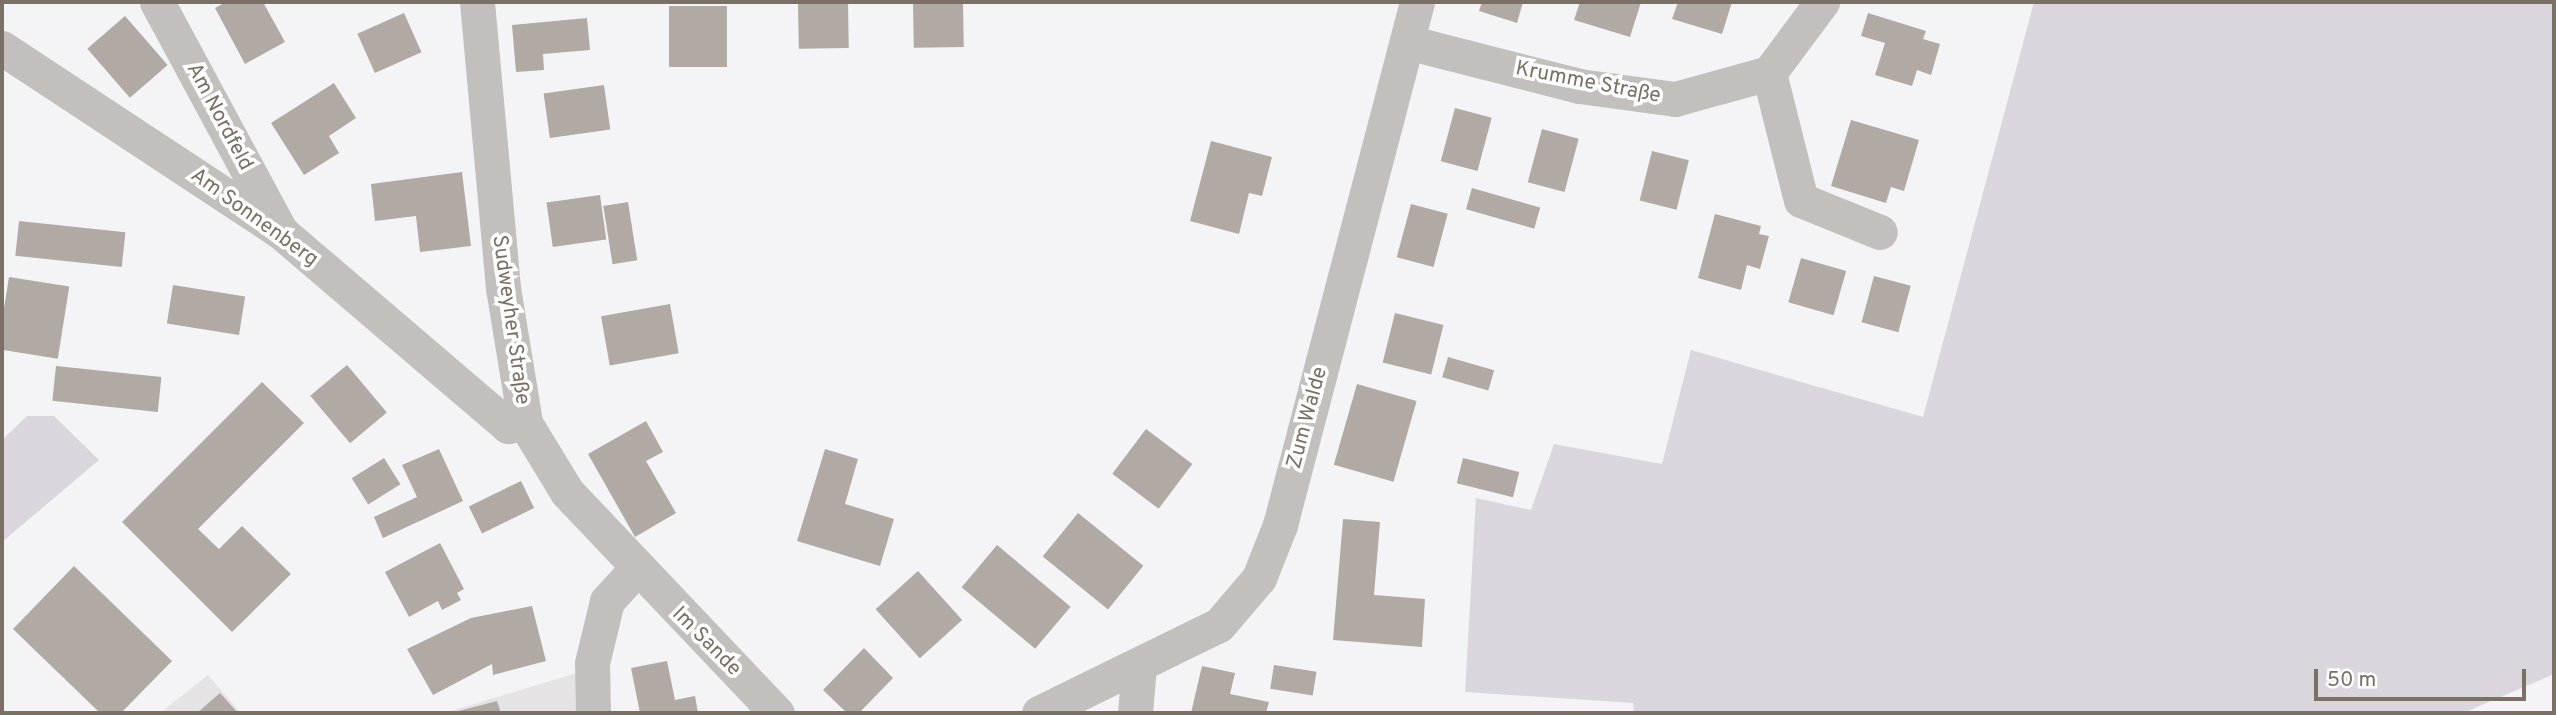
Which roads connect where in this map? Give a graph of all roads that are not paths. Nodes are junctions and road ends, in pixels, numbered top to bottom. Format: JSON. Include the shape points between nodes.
{"nodes":[{"id":1,"x":157,"y":2,"type":"edge"},
{"id":2,"x":477,"y":2,"type":"edge"},
{"id":3,"x":1416,"y":2,"type":"edge"},
{"id":4,"x":1822,"y":2,"type":"edge"},
{"id":5,"x":1407,"y":42,"type":"junction"},
{"id":6,"x":2,"y":48,"type":"edge"},
{"id":7,"x":1769,"y":73,"type":"junction"},
{"id":8,"x":281,"y":232,"type":"junction"},
{"id":9,"x":1880,"y":232,"type":"dead end"},
{"id":10,"x":525,"y":424,"type":"junction"},
{"id":11,"x":636,"y":569,"type":"junction"},
{"id":12,"x":1139,"y":665,"type":"junction"},
{"id":13,"x":593,"y":713,"type":"edge"},
{"id":14,"x":777,"y":713,"type":"edge"},
{"id":15,"x":1039,"y":713,"type":"edge"},
{"id":16,"x":1135,"y":713,"type":"edge"}],
"edges":[{"from":1,"to":8,"type":"street","name":"Am Nordfeld"},
{"from":2,"to":10,"type":"street","name":"Sudweyher Straße","via":[[503,288]]},
{"from":3,"to":5,"type":"street","name":"Zum Walde"},
{"from":4,"to":7,"type":"street"},
{"from":5,"to":7,"type":"street","name":"Krumme Straße","via":[[1579,86],[1675,99]]},
{"from":5,"to":12,"type":"street","name":"Zum Walde","via":[[1280,525],[1259,578],[1219,625]]},
{"from":6,"to":8,"type":"street","name":"Am Sonnenberg"},
{"from":7,"to":9,"type":"street","via":[[1801,200]]},
{"from":8,"to":10,"type":"street","name":"Am Sonnenberg","via":[[508,426]]},
{"from":10,"to":11,"type":"street","name":"Sudweyher Straße","via":[[567,492]]},
{"from":11,"to":13,"type":"street","via":[[607,601],[592,663]]},
{"from":11,"to":14,"type":"street","name":"Im Sande"},
{"from":12,"to":15,"type":"street","name":"Zum Walde"},
{"from":12,"to":16,"type":"street"}]}
